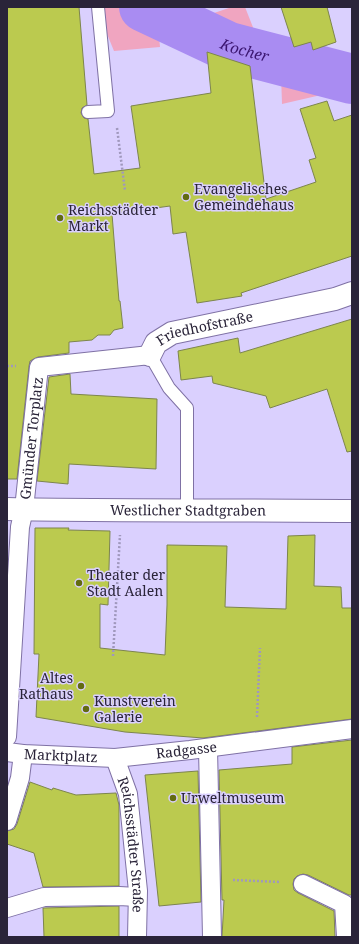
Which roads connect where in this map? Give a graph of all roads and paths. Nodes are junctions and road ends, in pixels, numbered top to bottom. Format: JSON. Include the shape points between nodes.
{"nodes":[{"id":1,"x":98,"y":7,"type":"edge"},
{"id":2,"x":108,"y":111,"type":"junction"},
{"id":3,"x":88,"y":112,"type":"dead end"},
{"id":4,"x":125,"y":191,"type":"dead end"},
{"id":5,"x":352,"y":293,"type":"edge"},
{"id":6,"x":150,"y":355,"type":"junction"},
{"id":7,"x":39,"y":367,"type":"joint"},
{"id":8,"x":13,"y":505,"type":"edge"},
{"id":9,"x":187,"y":510,"type":"junction"},
{"id":10,"x":122,"y":511,"type":"junction"},
{"id":11,"x":352,"y":511,"type":"edge"},
{"id":12,"x":260,"y":648,"type":"dead end"},
{"id":13,"x":113,"y":656,"type":"dead end"},
{"id":14,"x":352,"y":729,"type":"edge"},
{"id":15,"x":7,"y":737,"type":"edge"},
{"id":16,"x":256,"y":742,"type":"junction"},
{"id":17,"x":208,"y":748,"type":"junction"},
{"id":18,"x":15,"y":753,"type":"edge"},
{"id":19,"x":116,"y":758,"type":"junction"},
{"id":20,"x":7,"y":821,"type":"edge"},
{"id":21,"x":211,"y":879,"type":"junction"},
{"id":22,"x":303,"y":884,"type":"joint"},
{"id":23,"x":138,"y":897,"type":"junction"},
{"id":24,"x":7,"y":908,"type":"edge"},
{"id":25,"x":142,"y":936,"type":"edge"},
{"id":26,"x":212,"y":937,"type":"edge"},
{"id":27,"x":346,"y":937,"type":"edge"}],
"edges":[{"from":1,"to":2,"type":"lane"},
{"from":2,"to":3,"type":"lane"},
{"from":2,"to":4,"type":"path","via":[[117,130]]},
{"from":5,"to":6,"type":"street","name":"Friedhofstraße","via":[[335,299],[172,333],[156,343]]},
{"from":6,"to":7,"type":"street","name":"Friedhofstraße"},
{"from":6,"to":9,"type":"lane","via":[[169,388],[187,408]]},
{"from":7,"to":8,"type":"street","name":"Gmünder Torplatz"},
{"from":8,"to":10,"type":"street","name":"Westlicher Stadtgraben"},
{"from":8,"to":15,"type":"street","name":"Gmünder Torplatz","via":[[20,527]]},
{"from":9,"to":10,"type":"street","name":"Westlicher Stadtgraben"},
{"from":9,"to":11,"type":"street","name":"Westlicher Stadtgraben"},
{"from":10,"to":13,"type":"path"},
{"from":12,"to":16,"type":"path"},
{"from":14,"to":16,"type":"street","name":"Radgasse"},
{"from":16,"to":17,"type":"street","name":"Radgasse"},
{"from":17,"to":19,"type":"street","name":"Radgasse"},
{"from":17,"to":21,"type":"street"},
{"from":18,"to":19,"type":"street","name":"Marktplatz"},
{"from":18,"to":20,"type":"street","via":[[20,778]]},
{"from":19,"to":23,"type":"street","name":"Reichsstädter Straße","via":[[128,794]]},
{"from":21,"to":22,"type":"path"},
{"from":21,"to":26,"type":"street"},
{"from":22,"to":27,"type":"street","via":[[344,904]]},
{"from":23,"to":24,"type":"street","via":[[44,897]]},
{"from":23,"to":25,"type":"street","name":"Reichsstädter Straße"}]}
